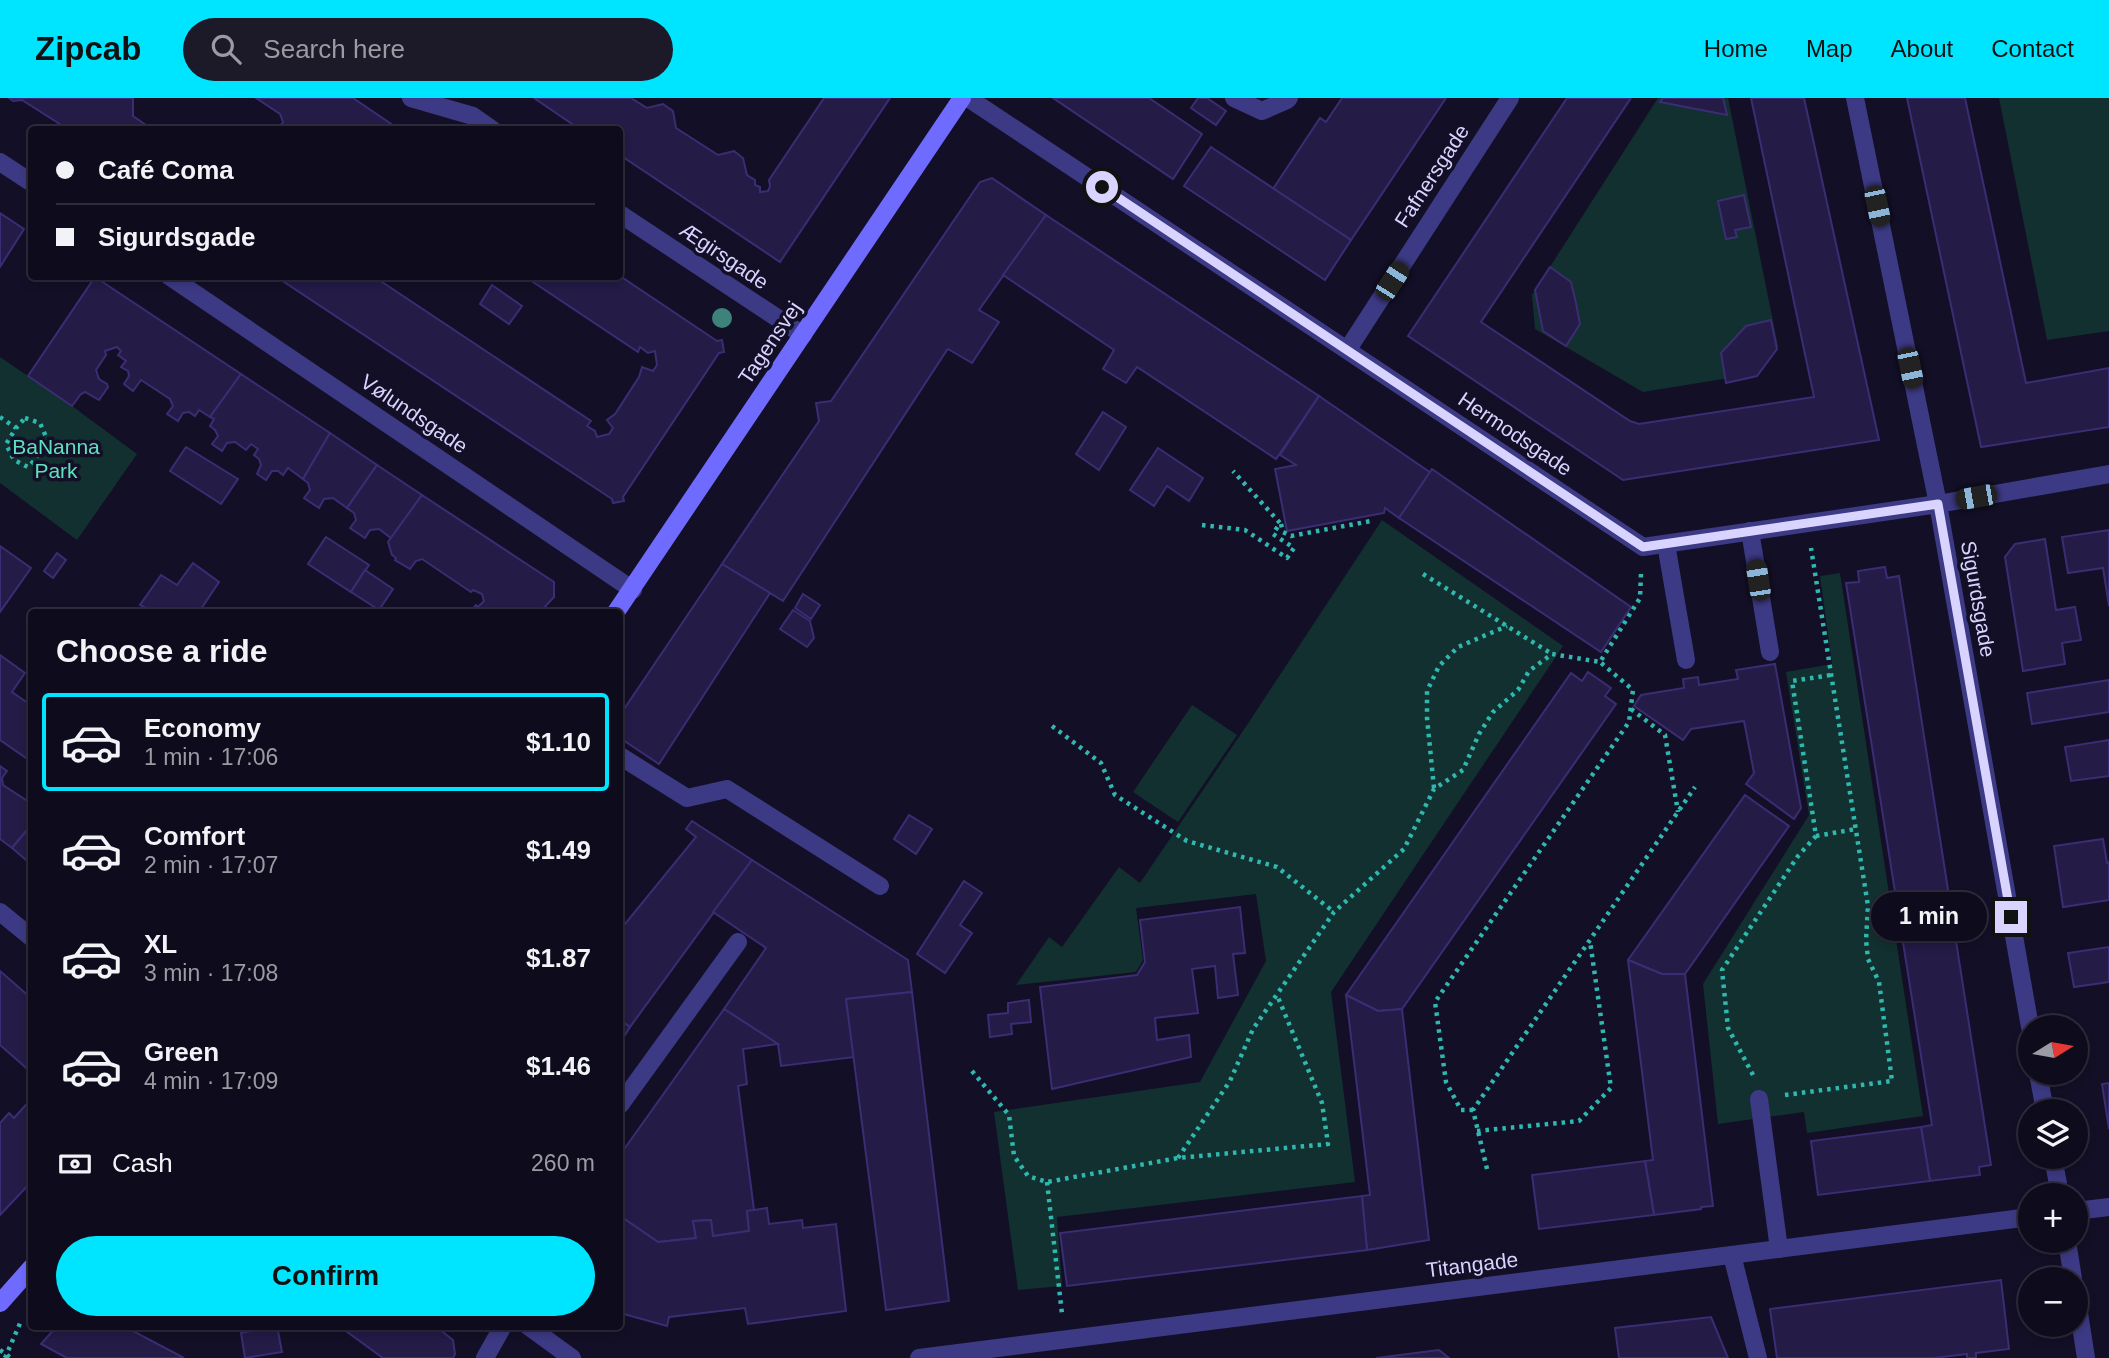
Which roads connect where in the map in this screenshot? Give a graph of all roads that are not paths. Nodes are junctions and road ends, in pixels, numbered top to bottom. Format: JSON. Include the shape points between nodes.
{"nodes":[{"id":1,"x":411,"y":98,"type":"edge"},
{"id":2,"x":962,"y":98,"type":"edge"},
{"id":3,"x":968,"y":98,"type":"edge"},
{"id":4,"x":1234,"y":98,"type":"edge"},
{"id":5,"x":1289,"y":98,"type":"edge"},
{"id":6,"x":1510,"y":98,"type":"edge"},
{"id":7,"x":1855,"y":98,"type":"edge"},
{"id":8,"x":487,"y":126,"type":"edge"},
{"id":9,"x":0,"y":162,"type":"edge"},
{"id":10,"x":28,"y":180,"type":"edge"},
{"id":11,"x":623,"y":216,"type":"edge"},
{"id":12,"x":175,"y":280,"type":"edge"},
{"id":13,"x":803,"y":335,"type":"junction"},
{"id":14,"x":1348,"y":349,"type":"junction"},
{"id":15,"x":2109,"y":474,"type":"edge"},
{"id":16,"x":1938,"y":504,"type":"junction"},
{"id":17,"x":1750,"y":531,"type":"junction"},
{"id":18,"x":1666,"y":544,"type":"junction"},
{"id":19,"x":633,"y":590,"type":"junction"},
{"id":20,"x":618,"y":609,"type":"edge"},
{"id":21,"x":1770,"y":652,"type":"dead end"},
{"id":22,"x":1686,"y":660,"type":"dead end"},
{"id":23,"x":623,"y":758,"type":"edge"},
{"id":24,"x":880,"y":886,"type":"dead end"},
{"id":25,"x":0,"y":912,"type":"edge"},
{"id":26,"x":28,"y":935,"type":"edge"},
{"id":27,"x":738,"y":942,"type":"dead end"},
{"id":28,"x":2028,"y":1015,"type":"edge"},
{"id":29,"x":1759,"y":1099,"type":"road end"},
{"id":30,"x":623,"y":1101,"type":"edge"},
{"id":31,"x":2109,"y":1207,"type":"edge"},
{"id":32,"x":2088,"y":1210,"type":"edge"},
{"id":33,"x":2018,"y":1219,"type":"edge"},
{"id":34,"x":1779,"y":1249,"type":"junction"},
{"id":35,"x":1732,"y":1255,"type":"junction"},
{"id":36,"x":28,"y":1272,"type":"edge"},
{"id":37,"x":0,"y":1303,"type":"edge"},
{"id":38,"x":501,"y":1330,"type":"edge"},
{"id":39,"x":533,"y":1330,"type":"edge"},
{"id":40,"x":2082,"y":1337,"type":"edge"},
{"id":41,"x":563,"y":1355,"type":"edge"},
{"id":42,"x":485,"y":1358,"type":"edge"},
{"id":43,"x":919,"y":1358,"type":"edge"},
{"id":44,"x":1758,"y":1358,"type":"edge"},
{"id":45,"x":2085,"y":1358,"type":"edge"}],
"edges":[{"from":1,"to":8,"type":"street","via":[[473,116]]},
{"from":2,"to":13,"type":"street","name":"Tagensvej"},
{"from":3,"to":14,"type":"street","name":"Hermodsgade"},
{"from":4,"to":5,"type":"street","via":[[1262,111]]},
{"from":6,"to":14,"type":"street","name":"Fafnersgade"},
{"from":7,"to":16,"type":"street","name":"Sigurdsgade"},
{"from":9,"to":10,"type":"street"},
{"from":11,"to":13,"type":"street","name":"Ægirsgade"},
{"from":12,"to":19,"type":"street","name":"Vølundsgade"},
{"from":13,"to":19,"type":"street","name":"Tagensvej"},
{"from":14,"to":18,"type":"street","name":"Hermodsgade","via":[[1643,547]]},
{"from":15,"to":16,"type":"street"},
{"from":16,"to":17,"type":"street"},
{"from":16,"to":28,"type":"street","name":"Sigurdsgade"},
{"from":17,"to":18,"type":"street"},
{"from":17,"to":21,"type":"street"},
{"from":18,"to":22,"type":"street"},
{"from":19,"to":20,"type":"street","name":"Tagensvej"},
{"from":23,"to":24,"type":"street","via":[[687,798],[727,789]]},
{"from":25,"to":26,"type":"street"},
{"from":27,"to":30,"type":"street"},
{"from":29,"to":34,"type":"street"},
{"from":31,"to":32,"type":"street"},
{"from":33,"to":34,"type":"street","name":"Titangade"},
{"from":34,"to":35,"type":"street","name":"Titangade"},
{"from":35,"to":43,"type":"street","name":"Titangade"},
{"from":35,"to":44,"type":"street"},
{"from":36,"to":37,"type":"street"},
{"from":38,"to":42,"type":"street"},
{"from":39,"to":41,"type":"street"},
{"from":40,"to":45,"type":"street"}]}
